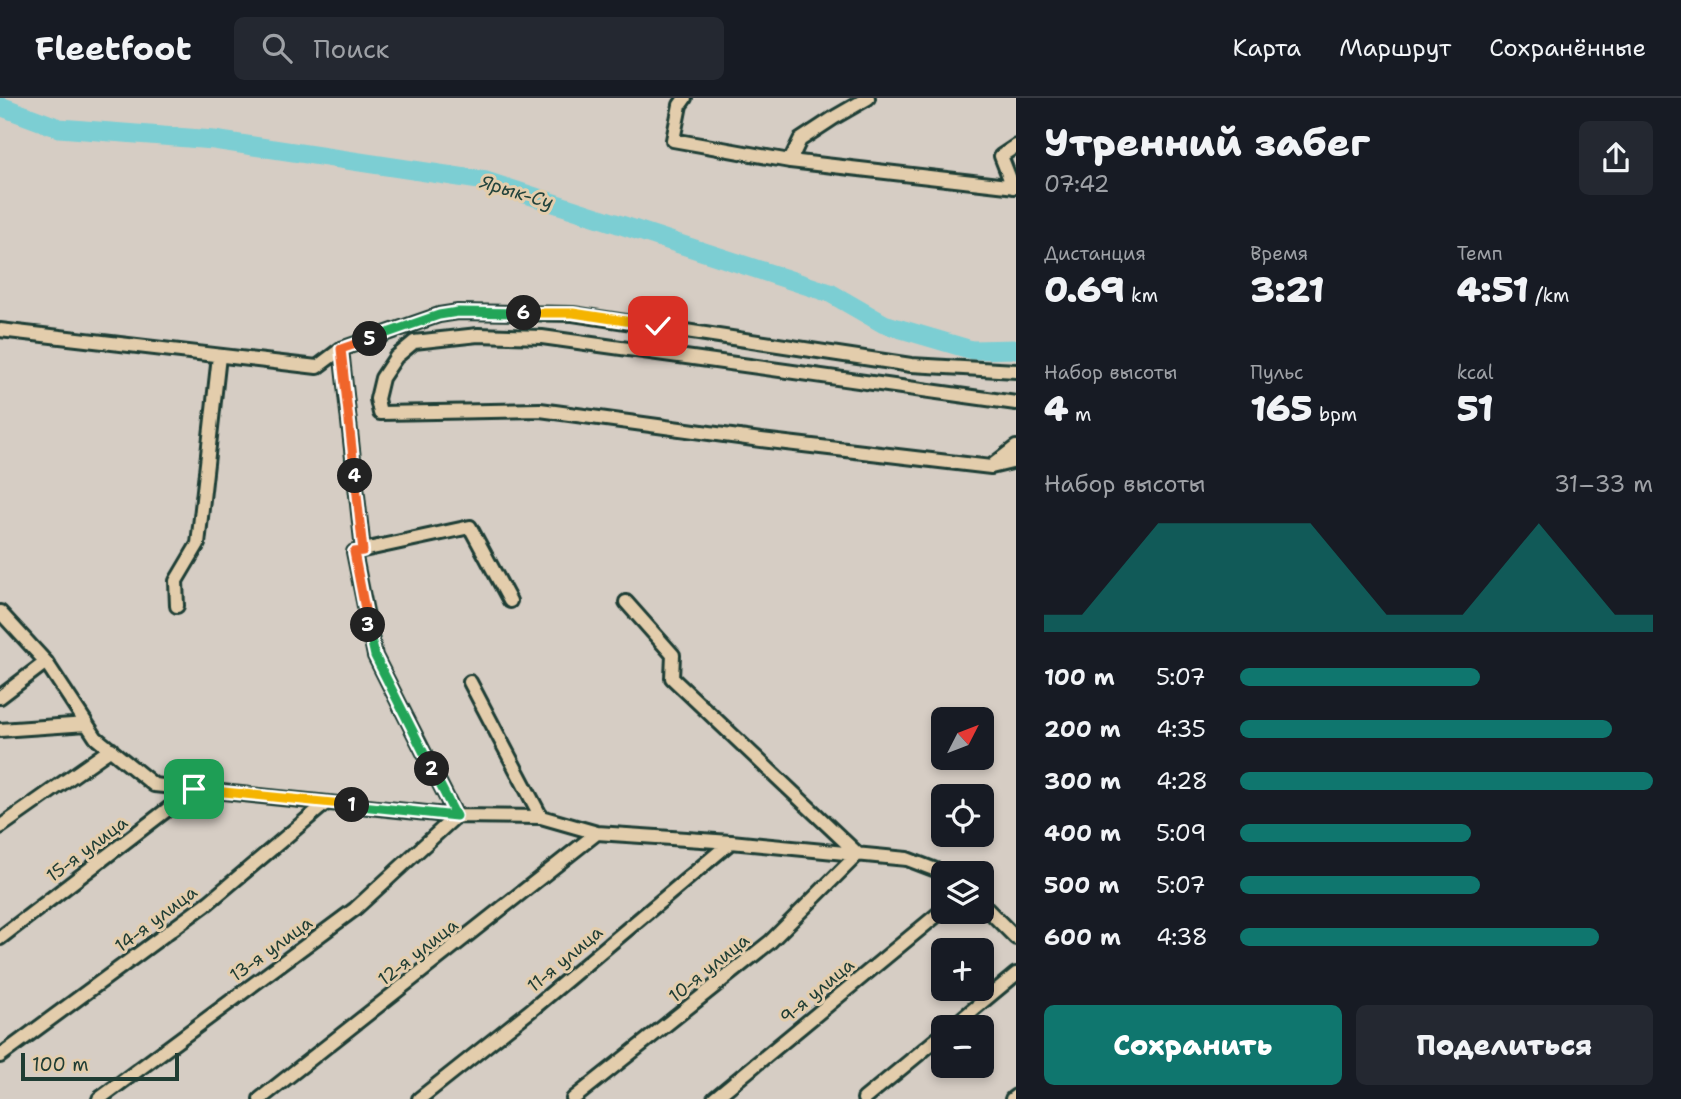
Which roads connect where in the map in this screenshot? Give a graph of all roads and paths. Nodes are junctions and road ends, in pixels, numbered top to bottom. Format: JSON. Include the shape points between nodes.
{"nodes":[{"id":1,"x":685,"y":98,"type":"edge"},
{"id":2,"x":868,"y":98,"type":"edge"},
{"id":3,"x":1016,"y":146,"type":"edge"},
{"id":4,"x":790,"y":161,"type":"junction"},
{"id":5,"x":1015,"y":187,"type":"edge"},
{"id":6,"x":0,"y":330,"type":"edge"},
{"id":7,"x":341,"y":349,"type":"junction"},
{"id":8,"x":219,"y":356,"type":"junction"},
{"id":9,"x":1016,"y":371,"type":"edge"},
{"id":10,"x":1016,"y":403,"type":"edge"},
{"id":11,"x":1016,"y":447,"type":"edge"},
{"id":12,"x":1016,"y":461,"type":"edge"},
{"id":13,"x":991,"y":467,"type":"junction"},
{"id":14,"x":363,"y":551,"type":"junction"},
{"id":15,"x":510,"y":601,"type":"dead end"},
{"id":16,"x":626,"y":602,"type":"dead end"},
{"id":17,"x":177,"y":606,"type":"dead end"},
{"id":18,"x":0,"y":612,"type":"edge"},
{"id":19,"x":47,"y":662,"type":"junction"},
{"id":20,"x":470,"y":682,"type":"dead end"},
{"id":21,"x":0,"y":697,"type":"edge"},
{"id":22,"x":87,"y":724,"type":"junction"},
{"id":23,"x":0,"y":730,"type":"edge"},
{"id":24,"x":111,"y":749,"type":"junction"},
{"id":25,"x":194,"y":789,"type":"junction"},
{"id":26,"x":326,"y":803,"type":"junction"},
{"id":27,"x":456,"y":816,"type":"junction"},
{"id":28,"x":541,"y":817,"type":"junction"},
{"id":29,"x":0,"y":827,"type":"edge"},
{"id":30,"x":597,"y":832,"type":"junction"},
{"id":31,"x":731,"y":842,"type":"junction"},
{"id":32,"x":858,"y":854,"type":"junction"},
{"id":33,"x":931,"y":868,"type":"edge"},
{"id":34,"x":994,"y":916,"type":"edge"},
{"id":35,"x":931,"y":920,"type":"edge"},
{"id":36,"x":0,"y":938,"type":"edge"},
{"id":37,"x":1016,"y":938,"type":"edge"},
{"id":38,"x":1016,"y":974,"type":"edge"},
{"id":39,"x":966,"y":1015,"type":"edge"},
{"id":40,"x":931,"y":1044,"type":"edge"},
{"id":41,"x":0,"y":1056,"type":"edge"},
{"id":42,"x":99,"y":1099,"type":"edge"},
{"id":43,"x":260,"y":1099,"type":"edge"},
{"id":44,"x":419,"y":1099,"type":"edge"},
{"id":45,"x":573,"y":1099,"type":"edge"},
{"id":46,"x":714,"y":1099,"type":"edge"},
{"id":47,"x":864,"y":1099,"type":"edge"}],
"edges":[{"from":1,"to":4,"type":"street","via":[[673,140]]},
{"from":2,"to":4,"type":"street","via":[[800,140]]},
{"from":3,"to":5,"type":"street","via":[[1001,156]]},
{"from":4,"to":5,"type":"street"},
{"from":6,"to":8,"type":"street"},
{"from":7,"to":8,"type":"street","via":[[317,367]]},
{"from":7,"to":9,"type":"street","via":[[458,312],[573,313],[911,365]]},
{"from":7,"to":14,"type":"street"},
{"from":8,"to":17,"type":"street","via":[[198,544],[176,581]]},
{"from":10,"to":13,"type":"street","via":[[542,337],[478,335],[414,342],[382,378],[377,399],[380,413],[540,410]]},
{"from":11,"to":13,"type":"street"},
{"from":12,"to":13,"type":"street"},
{"from":14,"to":15,"type":"street","via":[[470,527]]},
{"from":14,"to":27,"type":"street","via":[[354,552],[375,656]]},
{"from":16,"to":32,"type":"street","via":[[673,654],[672,678]]},
{"from":18,"to":19,"type":"street"},
{"from":19,"to":21,"type":"street"},
{"from":19,"to":22,"type":"street"},
{"from":20,"to":28,"type":"street"},
{"from":22,"to":23,"type":"street"},
{"from":22,"to":24,"type":"street"},
{"from":24,"to":25,"type":"street","via":[[155,785]]},
{"from":24,"to":29,"type":"street"},
{"from":25,"to":26,"type":"street"},
{"from":25,"to":36,"type":"street","name":"15-я улица"},
{"from":26,"to":27,"type":"street"},
{"from":26,"to":41,"type":"street","name":"14-я улица","via":[[209,902]]},
{"from":27,"to":28,"type":"street"},
{"from":27,"to":42,"type":"street","name":"13-я улица","via":[[355,909]]},
{"from":28,"to":30,"type":"street"},
{"from":30,"to":31,"type":"street"},
{"from":30,"to":43,"type":"street","name":"12-я улица"},
{"from":31,"to":32,"type":"street"},
{"from":31,"to":44,"type":"street","name":"11-я улица"},
{"from":32,"to":33,"type":"street","via":[[907,859]]},
{"from":32,"to":45,"type":"street","name":"10-я улица","via":[[770,942]]},
{"from":34,"to":37,"type":"street"},
{"from":35,"to":46,"type":"street","name":"9-я улица"},
{"from":38,"to":39,"type":"street"},
{"from":40,"to":47,"type":"street"}]}
